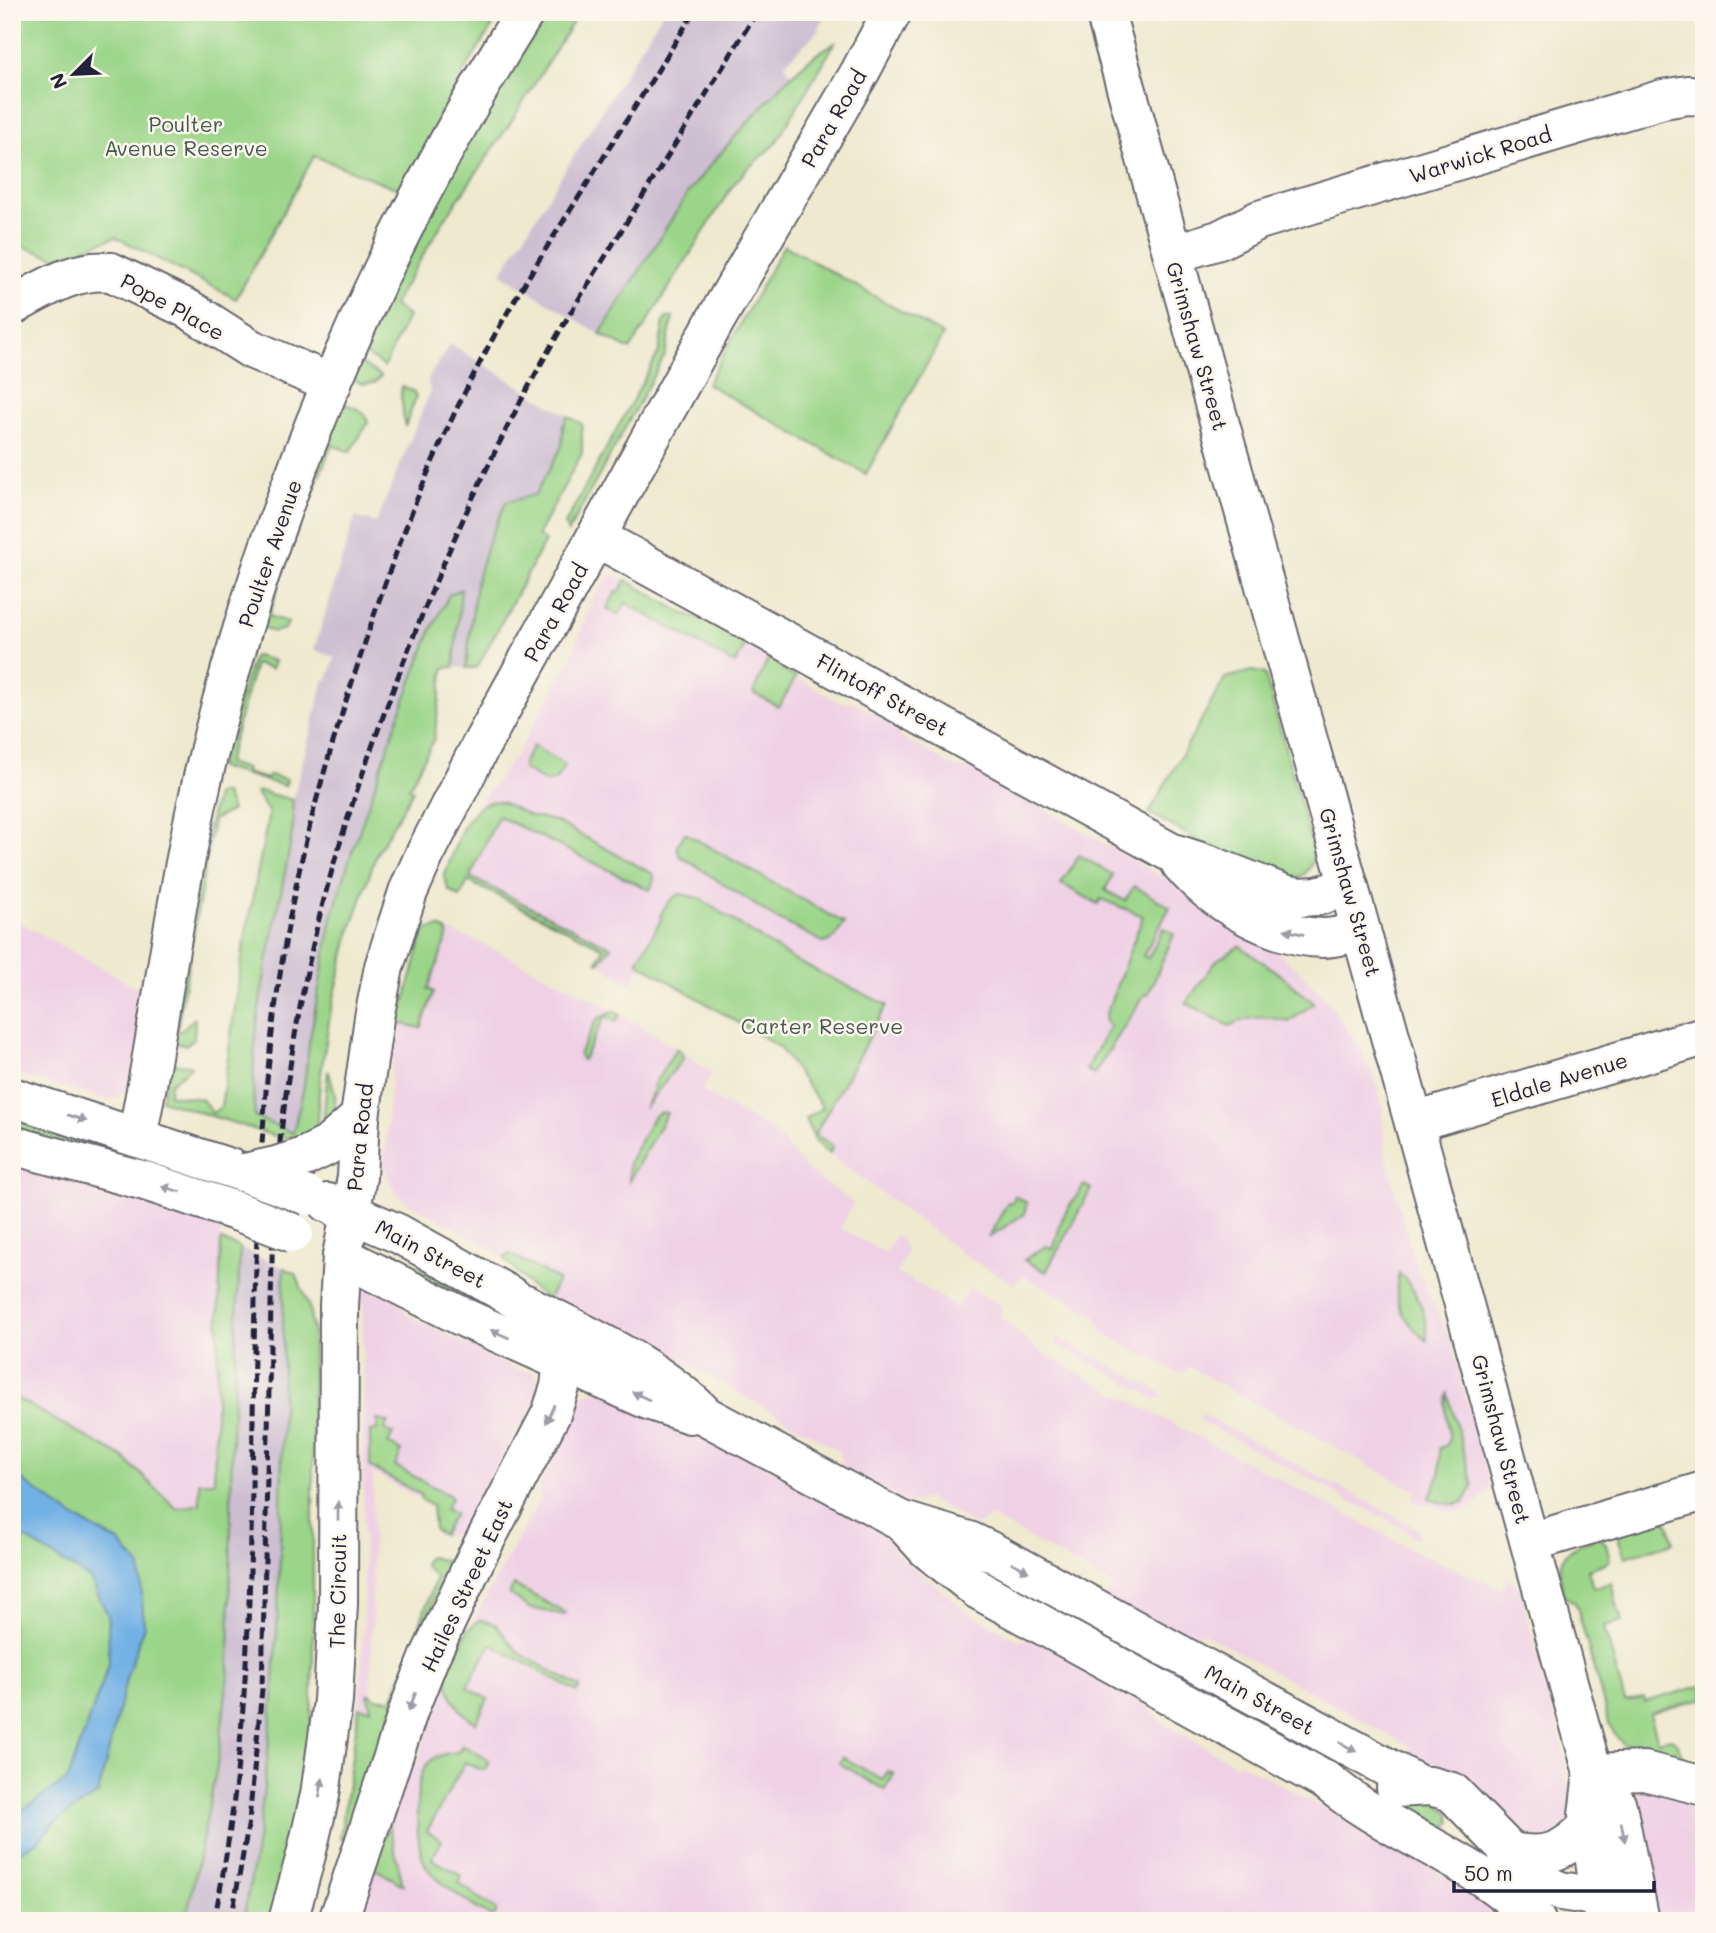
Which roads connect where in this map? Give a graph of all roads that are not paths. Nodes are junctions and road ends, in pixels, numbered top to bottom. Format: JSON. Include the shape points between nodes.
{"nodes":[{"id":1,"x":526,"y":12,"type":"edge"},
{"id":2,"x":892,"y":12,"type":"edge"},
{"id":3,"x":1105,"y":12,"type":"edge"},
{"id":4,"x":1704,"y":96,"type":"edge"},
{"id":5,"x":1171,"y":246,"type":"junction"},
{"id":6,"x":12,"y":306,"type":"edge"},
{"id":7,"x":331,"y":384,"type":"junction"},
{"id":8,"x":596,"y":537,"type":"junction"},
{"id":9,"x":1170,"y":852,"type":"junction"},
{"id":10,"x":1349,"y":887,"type":"junction"},
{"id":11,"x":1361,"y":931,"type":"junction"},
{"id":12,"x":1704,"y":1036,"type":"edge"},
{"id":13,"x":12,"y":1097,"type":"edge"},
{"id":14,"x":360,"y":1117,"type":"junction"},
{"id":15,"x":1415,"y":1122,"type":"junction"},
{"id":16,"x":137,"y":1137,"type":"junction"},
{"id":17,"x":12,"y":1145,"type":"edge"},
{"id":18,"x":245,"y":1172,"type":"junction"},
{"id":19,"x":350,"y":1211,"type":"junction"},
{"id":20,"x":342,"y":1256,"type":"junction"},
{"id":21,"x":509,"y":1295,"type":"junction"},
{"id":22,"x":563,"y":1361,"type":"junction"},
{"id":23,"x":706,"y":1416,"type":"junction"},
{"id":24,"x":1704,"y":1492,"type":"edge"},
{"id":25,"x":918,"y":1525,"type":"junction"},
{"id":26,"x":1531,"y":1542,"type":"junction"},
{"id":27,"x":1593,"y":1773,"type":"junction"},
{"id":28,"x":1328,"y":1782,"type":"junction"},
{"id":29,"x":1704,"y":1786,"type":"edge"},
{"id":30,"x":1438,"y":1790,"type":"junction"},
{"id":31,"x":1589,"y":1825,"type":"junction"},
{"id":32,"x":1419,"y":1839,"type":"junction"},
{"id":33,"x":1507,"y":1851,"type":"junction"},
{"id":34,"x":303,"y":1866,"type":"junction"},
{"id":35,"x":347,"y":1897,"type":"edge"},
{"id":36,"x":1620,"y":1910,"type":"edge"},
{"id":37,"x":288,"y":1921,"type":"edge"},
{"id":38,"x":1536,"y":1921,"type":"edge"}],
"edges":[{"from":1,"to":7,"type":"street","name":"Poulter Avenue","via":[[434,168]]},
{"from":2,"to":8,"type":"street","name":"Para Road"},
{"from":3,"to":5,"type":"street","name":"Grimshaw Street"},
{"from":4,"to":5,"type":"street","name":"Warwick Road","via":[[1663,99],[1259,220],[1214,225]]},
{"from":5,"to":10,"type":"street","name":"Grimshaw Street"},
{"from":6,"to":7,"type":"street","name":"Pope Place","via":[[75,274],[111,272],[190,310],[251,349]]},
{"from":7,"to":16,"type":"street","name":"Poulter Avenue","via":[[264,562],[212,742],[185,863]]},
{"from":8,"to":9,"type":"street","name":"Flintoff Street"},
{"from":8,"to":14,"type":"street","name":"Para Road","via":[[458,789],[408,892],[384,967]]},
{"from":9,"to":10,"type":"street","name":"Flintoff Street","via":[[1284,894],[1300,897]]},
{"from":11,"to":9,"type":"street","name":"Flintoff Street","one_way":true,"via":[[1313,937],[1255,919],[1204,889]]},
{"from":10,"to":11,"type":"street","name":"Grimshaw Street"},
{"from":11,"to":15,"type":"street","name":"Grimshaw Street"},
{"from":12,"to":15,"type":"street","name":"Eldale Avenue"},
{"from":13,"to":16,"type":"street","name":"Main Street","one_way":true},
{"from":14,"to":18,"type":"street","bridge":true,"via":[[327,1146],[276,1166]]},
{"from":14,"to":19,"type":"street","name":"Para Road","via":[[359,1162]]},
{"from":15,"to":26,"type":"street","name":"Grimshaw Street"},
{"from":16,"to":18,"type":"street","name":"Main Street"},
{"from":20,"to":17,"type":"street","name":"Main Street","one_way":true,"bridge":true,"via":[[236,1211]]},
{"from":18,"to":19,"type":"street","name":"Main Street","bridge":true},
{"from":19,"to":20,"type":"street","name":"Para Road"},
{"from":19,"to":21,"type":"street","name":"Main Street"},
{"from":22,"to":20,"type":"street","name":"Main Street","one_way":true},
{"from":34,"to":20,"type":"street","name":"The Circuit","one_way":true,"via":[[328,1745],[336,1650]]},
{"from":21,"to":22,"type":"street","via":[[552,1332]]},
{"from":21,"to":23,"type":"street","name":"Main Street","via":[[655,1373]]},
{"from":23,"to":22,"type":"street","name":"Main Street","one_way":true,"via":[[667,1407]]},
{"from":22,"to":35,"type":"street","name":"Hailes Street East","one_way":true,"via":[[551,1414],[430,1656]]},
{"from":23,"to":25,"type":"street","name":"Main Street"},
{"from":24,"to":26,"type":"street"},
{"from":25,"to":28,"type":"street","name":"Main Street","via":[[961,1551],[1043,1625]]},
{"from":25,"to":30,"type":"street","name":"Main Street","one_way":true,"via":[[992,1552]]},
{"from":26,"to":27,"type":"street","name":"Grimshaw Street"},
{"from":27,"to":29,"type":"street","via":[[1644,1771]]},
{"from":27,"to":31,"type":"street","name":"Grimshaw Street"},
{"from":27,"to":36,"type":"street","name":"Grimshaw Street","one_way":true,"via":[[1617,1807]]},
{"from":28,"to":30,"type":"street","via":[[1353,1790]]},
{"from":28,"to":32,"type":"street","name":"Main Street"},
{"from":30,"to":32,"type":"street","via":[[1460,1812],[1456,1832],[1443,1840]]},
{"from":30,"to":33,"type":"street","name":"Main Street"},
{"from":31,"to":33,"type":"street","via":[[1569,1845],[1551,1853]]},
{"from":31,"to":36,"type":"street","name":"Grimshaw Street"},
{"from":32,"to":38,"type":"street","name":"Main Street","via":[[1471,1870]]},
{"from":33,"to":36,"type":"street","name":"Main Street","via":[[1549,1888]]},
{"from":34,"to":35,"type":"street"},
{"from":34,"to":37,"type":"street","name":"The Circuit"}]}
